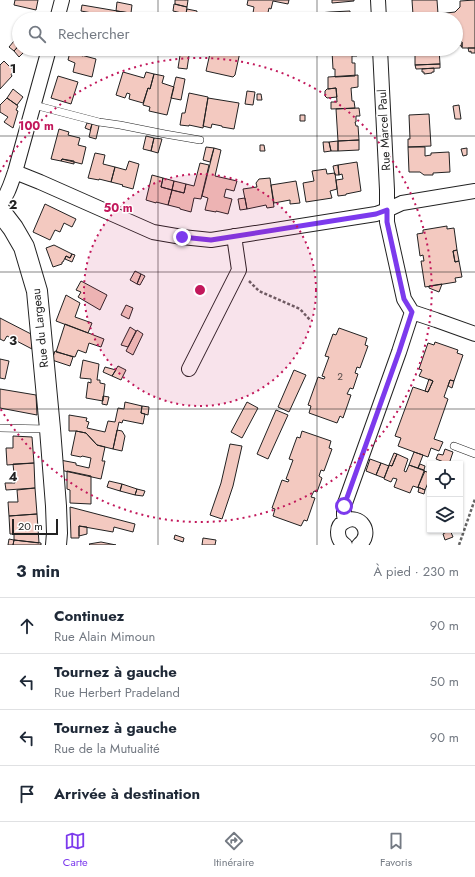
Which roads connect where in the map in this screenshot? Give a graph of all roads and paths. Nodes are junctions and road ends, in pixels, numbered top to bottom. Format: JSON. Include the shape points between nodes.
{"nodes":[{"id":1,"x":62,"y":0,"type":"edge"},
{"id":2,"x":378,"y":0,"type":"edge"},
{"id":3,"x":59,"y":12,"type":"edge"},
{"id":4,"x":379,"y":12,"type":"edge"},
{"id":5,"x":46,"y":56,"type":"edge"},
{"id":6,"x":380,"y":56,"type":"edge"},
{"id":7,"x":34,"y":105,"type":"junction"},
{"id":8,"x":200,"y":140,"type":"dead end"},
{"id":9,"x":15,"y":172,"type":"junction"},
{"id":10,"x":475,"y":191,"type":"edge"},
{"id":11,"x":0,"y":204,"type":"edge"},
{"id":12,"x":387,"y":210,"type":"junction"},
{"id":13,"x":0,"y":211,"type":"edge"},
{"id":14,"x":234,"y":236,"type":"junction"},
{"id":15,"x":239,"y":270,"type":"junction"},
{"id":16,"x":412,"y":312,"type":"junction"},
{"id":17,"x":310,"y":320,"type":"dead end"},
{"id":18,"x":475,"y":334,"type":"edge"},
{"id":19,"x":190,"y":369,"type":"dead end"},
{"id":20,"x":0,"y":428,"type":"edge"},
{"id":21,"x":50,"y":429,"type":"junction"},
{"id":22,"x":454,"y":446,"type":"dead end"},
{"id":23,"x":475,"y":454,"type":"edge"},
{"id":24,"x":475,"y":499,"type":"edge"},
{"id":25,"x":345,"y":520,"type":"junction"},
{"id":26,"x":56,"y":545,"type":"edge"},
{"id":27,"x":343,"y":545,"type":"edge"},
{"id":28,"x":359,"y":545,"type":"edge"},
{"id":29,"x":459,"y":545,"type":"edge"}],
"edges":[{"from":1,"to":3,"type":"street"},
{"from":2,"to":4,"type":"street"},
{"from":5,"to":7,"type":"street"},
{"from":6,"to":12,"type":"street","name":"Rue Marcel Paul"},
{"from":7,"to":8,"type":"lane","via":[[99,122]]},
{"from":7,"to":9,"type":"street"},
{"from":9,"to":11,"type":"street"},
{"from":9,"to":14,"type":"street","via":[[153,232],[211,240]]},
{"from":10,"to":12,"type":"street","via":[[402,203]]},
{"from":12,"to":14,"type":"street","via":[[376,214]]},
{"from":12,"to":16,"type":"street","name":"Rue Marcel Paul","via":[[387,222],[404,299]]},
{"from":13,"to":21,"type":"street","name":"Rue du Largeau","via":[[24,248],[37,291]]},
{"from":14,"to":15,"type":"street"},
{"from":15,"to":17,"type":"path","via":[[258,291],[300,309]]},
{"from":15,"to":19,"type":"street"},
{"from":16,"to":18,"type":"street"},
{"from":16,"to":25,"type":"street","via":[[344,506]]},
{"from":20,"to":21,"type":"lane"},
{"from":21,"to":26,"type":"street","name":"Rue du Largeau","via":[[56,506]]},
{"from":22,"to":23,"type":"lane"},
{"from":24,"to":29,"type":"path"},
{"from":25,"to":27,"type":"street","via":[[338,529],[339,539]]},
{"from":25,"to":28,"type":"street","via":[[356,520],[364,527],[365,537]]}]}
